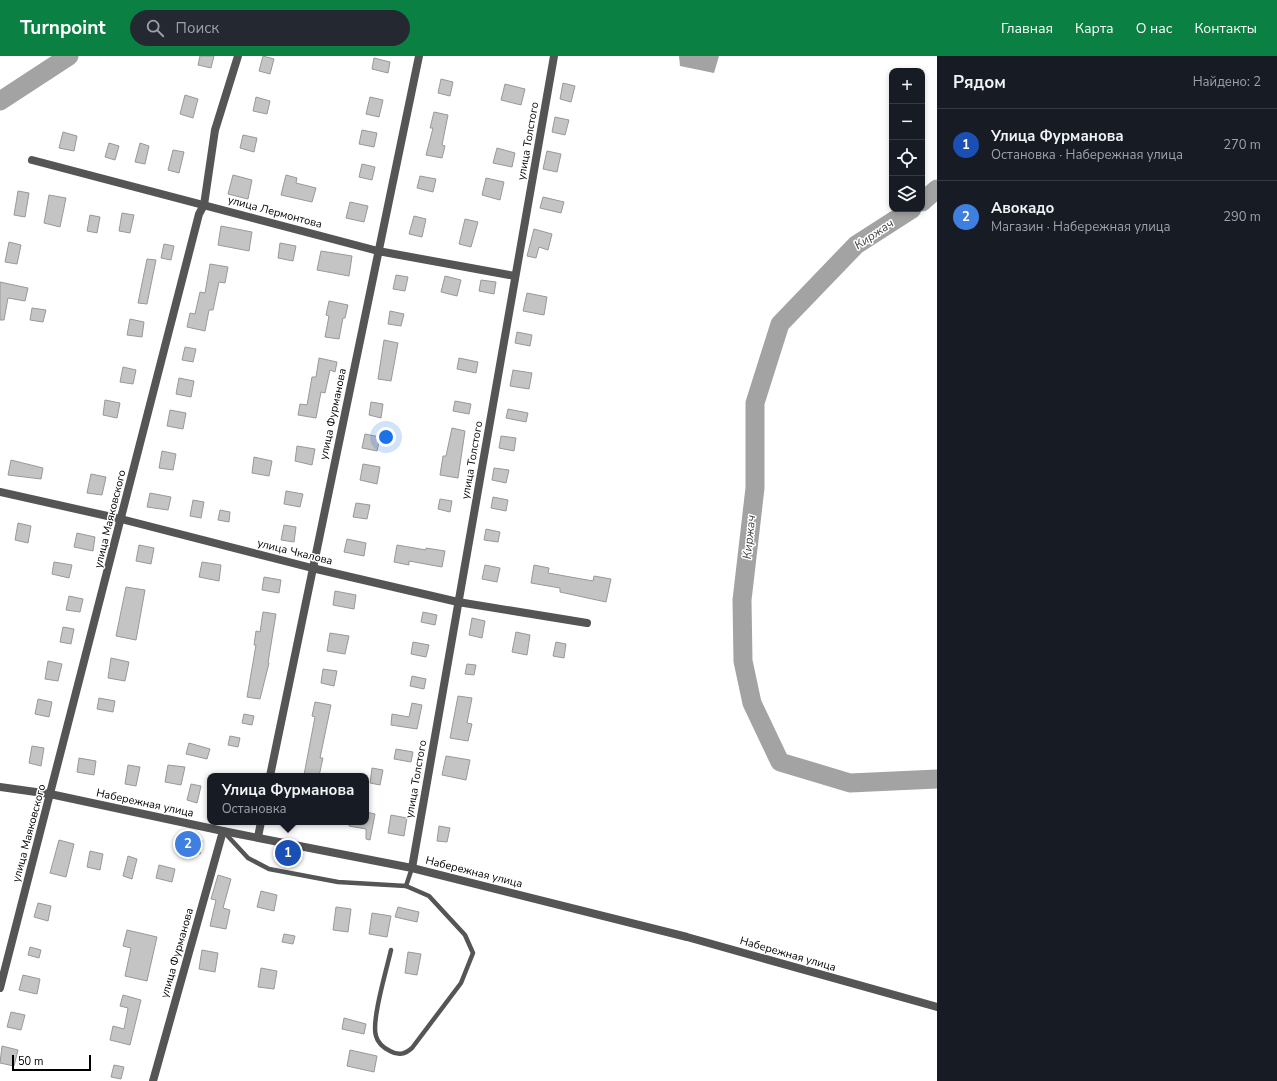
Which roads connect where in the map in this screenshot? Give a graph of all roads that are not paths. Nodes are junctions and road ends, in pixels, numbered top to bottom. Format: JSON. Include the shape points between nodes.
{"nodes":[{"id":1,"x":238,"y":56,"type":"edge"},
{"id":2,"x":419,"y":56,"type":"edge"},
{"id":3,"x":554,"y":56,"type":"edge"},
{"id":4,"x":32,"y":160,"type":"dead end"},
{"id":5,"x":204,"y":205,"type":"junction"},
{"id":6,"x":378,"y":250,"type":"junction"},
{"id":7,"x":515,"y":276,"type":"junction"},
{"id":8,"x":0,"y":492,"type":"edge"},
{"id":9,"x":122,"y":519,"type":"junction"},
{"id":10,"x":312,"y":568,"type":"junction"},
{"id":11,"x":458,"y":602,"type":"junction"},
{"id":12,"x":587,"y":623,"type":"dead end"},
{"id":13,"x":271,"y":773,"type":"edge"},
{"id":14,"x":0,"y":787,"type":"edge"},
{"id":15,"x":50,"y":794,"type":"junction"},
{"id":16,"x":260,"y":825,"type":"edge"},
{"id":17,"x":223,"y":831,"type":"junction"},
{"id":18,"x":258,"y":837,"type":"junction"},
{"id":19,"x":412,"y":868,"type":"junction"},
{"id":20,"x":406,"y":886,"type":"junction"},
{"id":21,"x":391,"y":950,"type":"dead end"},
{"id":22,"x":0,"y":988,"type":"edge"},
{"id":23,"x":937,"y":1006,"type":"edge"},
{"id":24,"x":153,"y":1081,"type":"edge"}],
"edges":[{"from":1,"to":5,"type":"street","name":"улица Маяковского","via":[[215,130]]},
{"from":2,"to":6,"type":"street","name":"улица Фурманова"},
{"from":3,"to":7,"type":"street","name":"улица Толстого"},
{"from":4,"to":5,"type":"street","name":"улица Лермонтова"},
{"from":5,"to":6,"type":"street","name":"улица Лермонтова"},
{"from":5,"to":9,"type":"street","name":"улица Маяковского","via":[[199,214]]},
{"from":6,"to":7,"type":"street","name":"улица Лермонтова"},
{"from":6,"to":10,"type":"street","name":"улица Фурманова"},
{"from":7,"to":11,"type":"street","name":"улица Толстого"},
{"from":8,"to":9,"type":"street","name":"улица Чкалова"},
{"from":9,"to":10,"type":"street","name":"улица Чкалова"},
{"from":9,"to":15,"type":"street","name":"улица Маяковского"},
{"from":10,"to":11,"type":"street","name":"улица Чкалова"},
{"from":10,"to":13,"type":"street","name":"улица Фурманова"},
{"from":11,"to":12,"type":"street","name":"улица Чкалова"},
{"from":11,"to":19,"type":"street","name":"улица Толстого"},
{"from":14,"to":15,"type":"street","name":"Набережная улица"},
{"from":15,"to":17,"type":"street","name":"Набережная улица"},
{"from":15,"to":22,"type":"street","name":"улица Маяковского"},
{"from":16,"to":18,"type":"street"},
{"from":17,"to":18,"type":"street","name":"Набережная улица"},
{"from":17,"to":20,"type":"lane","via":[[248,858],[269,869],[338,882]]},
{"from":17,"to":24,"type":"street","name":"улица Фурманова"},
{"from":18,"to":19,"type":"street","name":"Набережная улица"},
{"from":19,"to":20,"type":"lane"},
{"from":19,"to":23,"type":"street","name":"Набережная улица","via":[[686,937]]},
{"from":20,"to":21,"type":"lane","via":[[429,896],[465,935],[473,953],[461,983],[406,1054],[395,1054],[382,1047],[375,1035]]}]}
